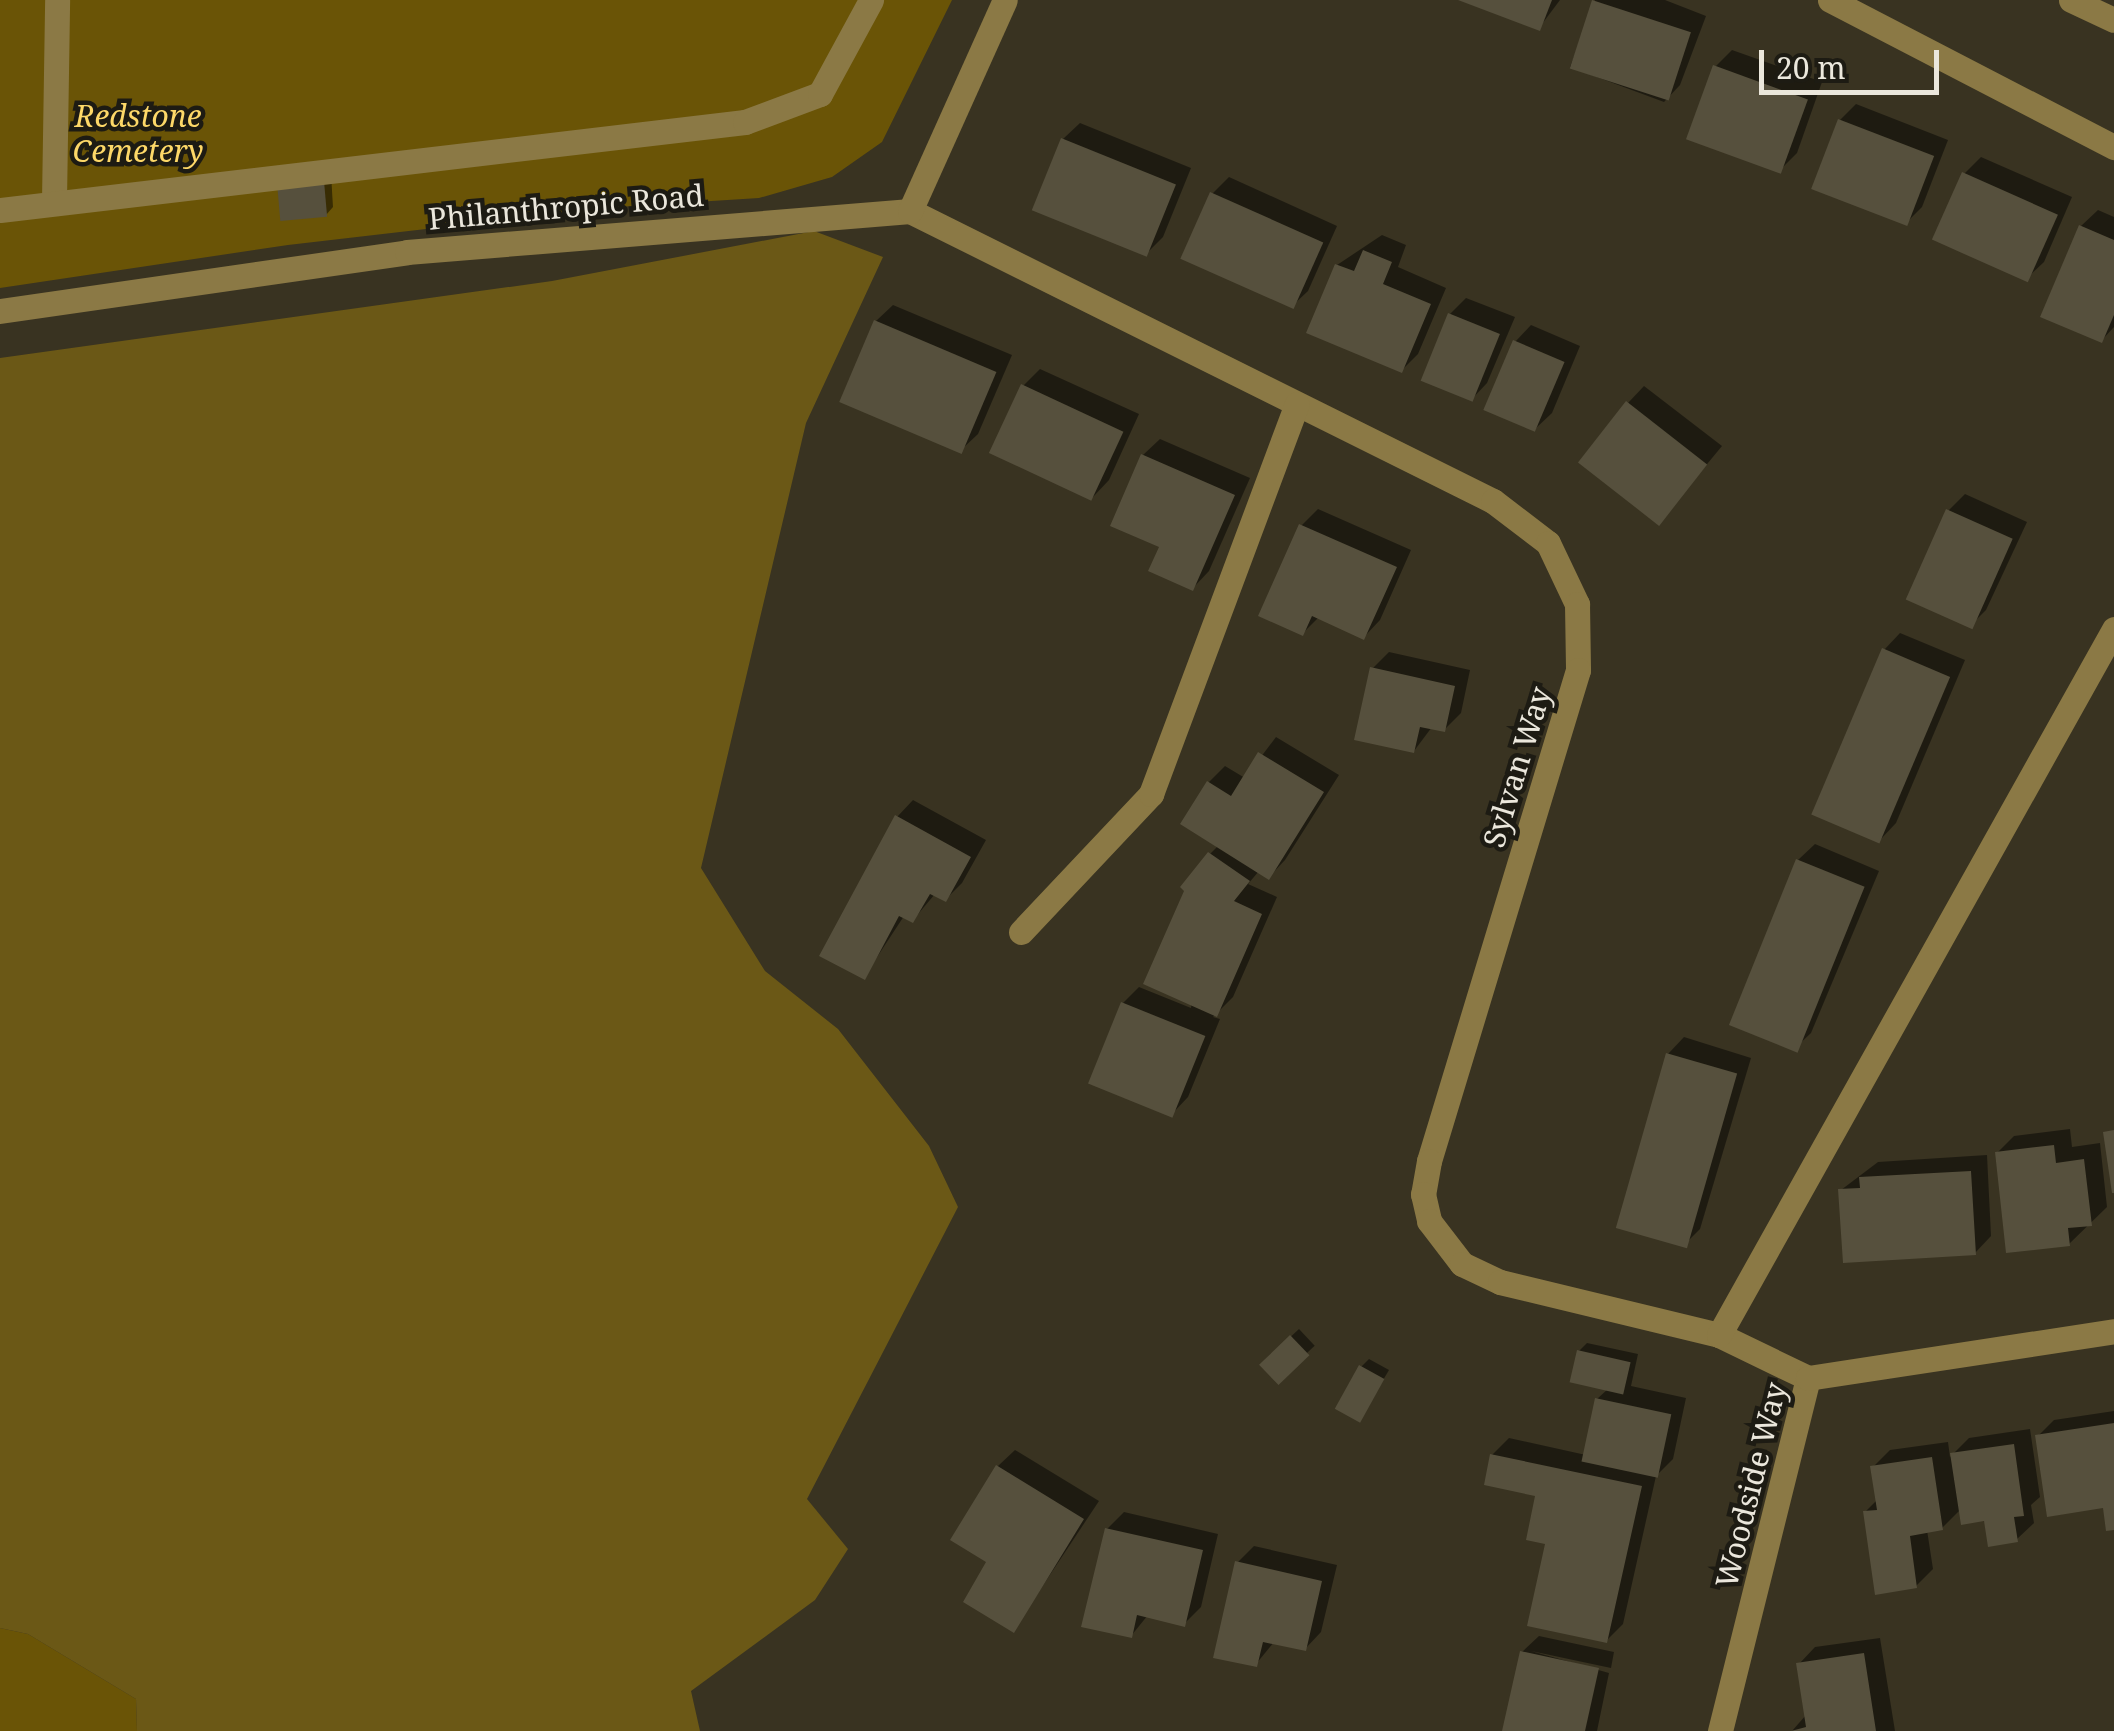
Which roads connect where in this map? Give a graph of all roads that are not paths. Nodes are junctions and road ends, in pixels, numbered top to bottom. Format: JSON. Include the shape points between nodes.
{"nodes":[{"id":1,"x":57,"y":0,"type":"edge"},
{"id":2,"x":871,"y":0,"type":"edge"},
{"id":3,"x":1005,"y":0,"type":"edge"},
{"id":4,"x":1830,"y":0,"type":"edge"},
{"id":5,"x":2071,"y":0,"type":"edge"},
{"id":6,"x":2114,"y":20,"type":"edge"},
{"id":7,"x":2114,"y":147,"type":"edge"},
{"id":8,"x":54,"y":200,"type":"junction"},
{"id":9,"x":0,"y":210,"type":"edge"},
{"id":10,"x":910,"y":211,"type":"junction"},
{"id":11,"x":0,"y":311,"type":"edge"},
{"id":12,"x":1297,"y":404,"type":"junction"},
{"id":13,"x":2114,"y":629,"type":"edge"},
{"id":14,"x":1021,"y":932,"type":"dead end"},
{"id":15,"x":2114,"y":1331,"type":"edge"},
{"id":16,"x":1719,"y":1335,"type":"junction"},
{"id":17,"x":1808,"y":1378,"type":"junction"},
{"id":18,"x":1720,"y":1731,"type":"edge"}],
"edges":[{"from":1,"to":8,"type":"street"},
{"from":2,"to":8,"type":"street","via":[[820,94],[745,122]]},
{"from":3,"to":10,"type":"street"},
{"from":4,"to":7,"type":"street"},
{"from":5,"to":6,"type":"street"},
{"from":8,"to":9,"type":"street"},
{"from":10,"to":11,"type":"street","name":"Philanthropic Road","via":[[407,252]]},
{"from":10,"to":12,"type":"street","name":"Sylvan Way"},
{"from":12,"to":14,"type":"street","via":[[1151,794]]},
{"from":12,"to":16,"type":"street","name":"Sylvan Way","via":[[1526,522],[1566,569],[1577,604],[1578,670],[1570,711],[1428,1161],[1424,1194],[1430,1222],[1462,1264],[1500,1282]]},
{"from":13,"to":16,"type":"street"},
{"from":15,"to":17,"type":"street","name":"Woodside Way"},
{"from":16,"to":17,"type":"street","name":"Sylvan Way"},
{"from":17,"to":18,"type":"street","name":"Woodside Way"}]}
